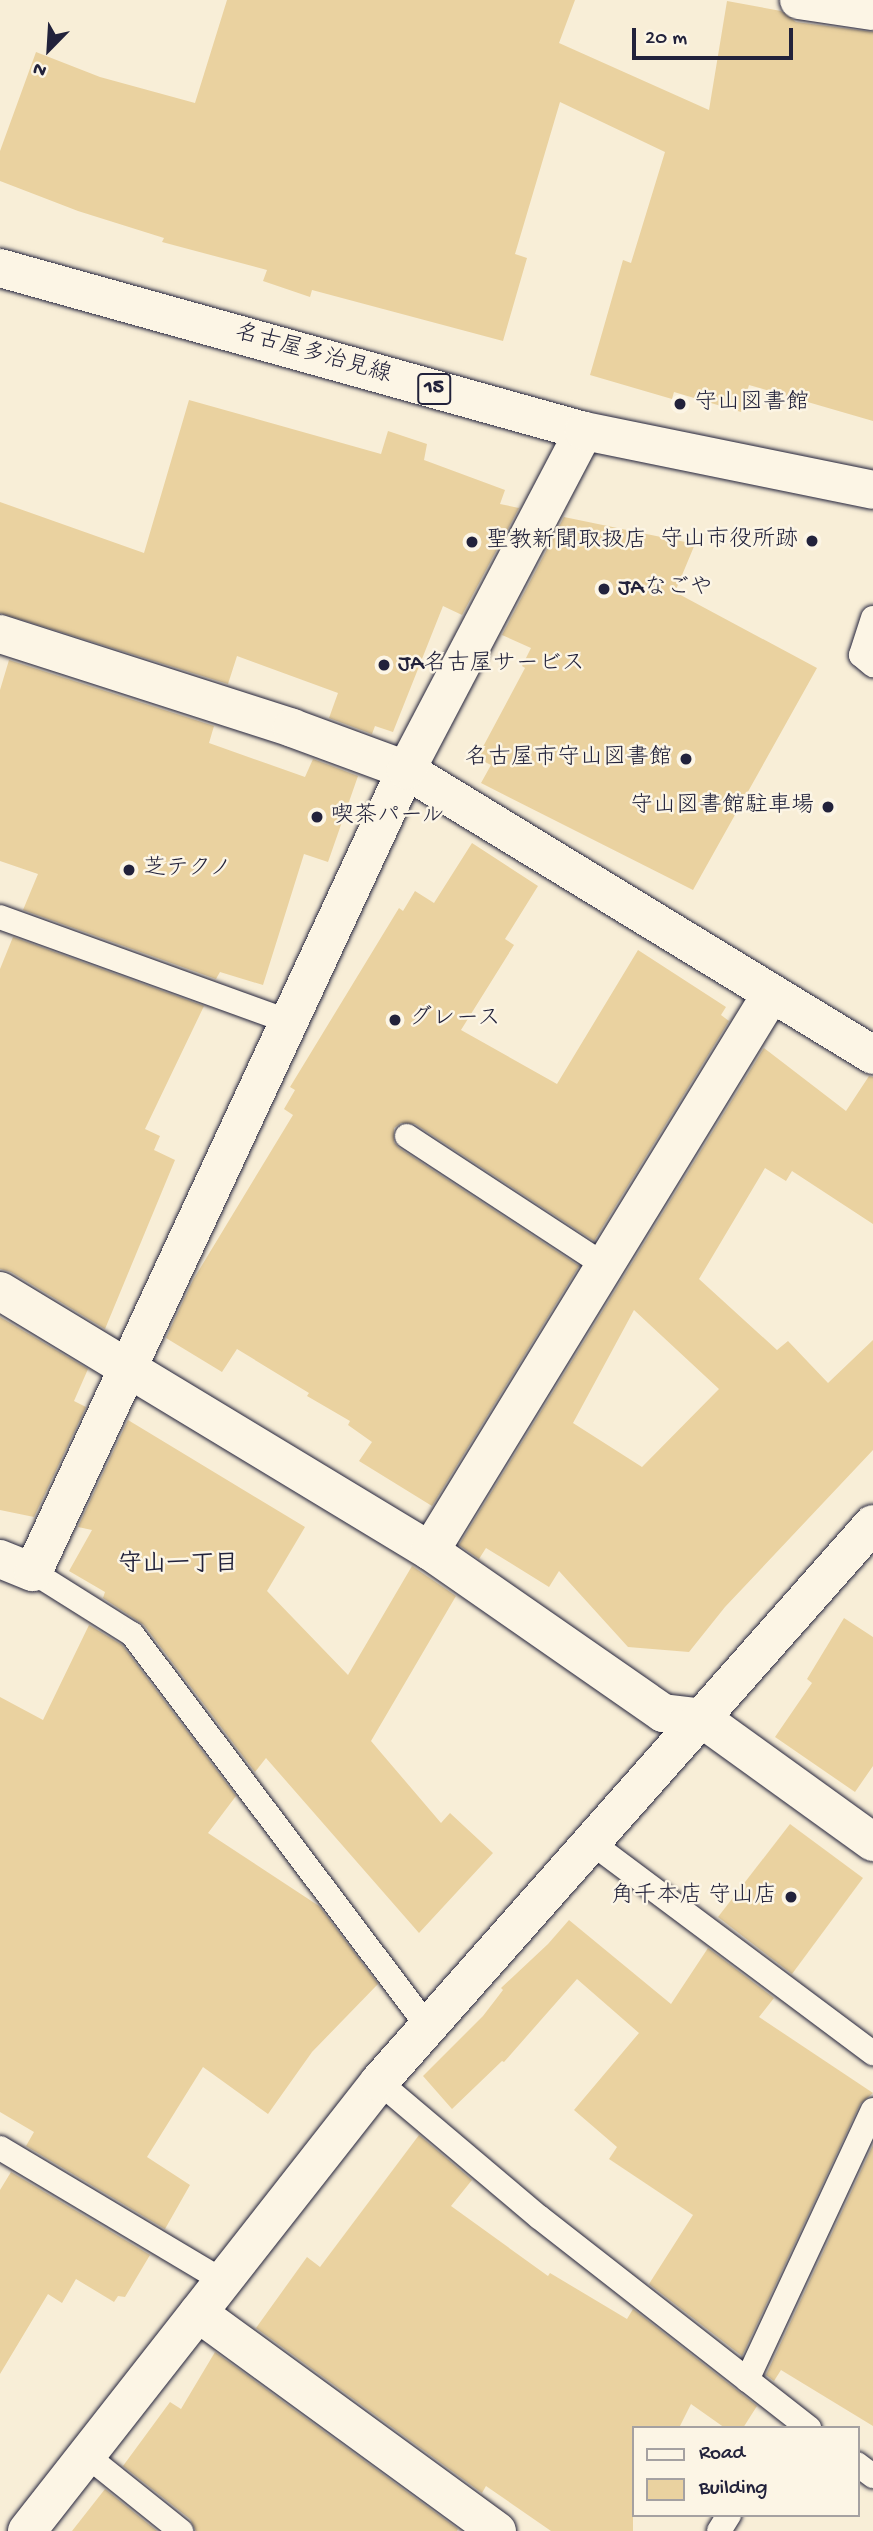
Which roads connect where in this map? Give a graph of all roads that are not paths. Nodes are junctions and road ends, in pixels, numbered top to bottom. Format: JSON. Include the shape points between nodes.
{"nodes":[{"id":1,"x":799,"y":0,"type":"edge"},
{"id":2,"x":873,"y":11,"type":"edge"},
{"id":3,"x":0,"y":268,"type":"edge"},
{"id":4,"x":584,"y":431,"type":"junction"},
{"id":5,"x":873,"y":490,"type":"edge"},
{"id":6,"x":873,"y":618,"type":"edge"},
{"id":7,"x":0,"y":634,"type":"edge"},
{"id":8,"x":873,"y":665,"type":"edge"},
{"id":9,"x":406,"y":771,"type":"junction"},
{"id":10,"x":0,"y":917,"type":"edge"},
{"id":11,"x":771,"y":994,"type":"junction"},
{"id":12,"x":288,"y":1021,"type":"junction"},
{"id":13,"x":870,"y":1046,"type":"edge"},
{"id":14,"x":407,"y":1136,"type":"dead end"},
{"id":15,"x":606,"y":1266,"type":"junction"},
{"id":16,"x":0,"y":1291,"type":"edge"},
{"id":17,"x":130,"y":1367,"type":"junction"},
{"id":18,"x":873,"y":1524,"type":"edge"},
{"id":19,"x":430,"y":1551,"type":"junction"},
{"id":20,"x":16,"y":1565,"type":"edge"},
{"id":21,"x":701,"y":1718,"type":"junction"},
{"id":22,"x":873,"y":1842,"type":"edge"},
{"id":23,"x":592,"y":1843,"type":"junction"},
{"id":24,"x":429,"y":2028,"type":"junction"},
{"id":25,"x":873,"y":2053,"type":"edge"},
{"id":26,"x":379,"y":2082,"type":"junction"},
{"id":27,"x":873,"y":2110,"type":"edge"},
{"id":28,"x":0,"y":2148,"type":"edge"},
{"id":29,"x":223,"y":2281,"type":"junction"},
{"id":30,"x":198,"y":2313,"type":"junction"},
{"id":31,"x":747,"y":2380,"type":"junction"},
{"id":32,"x":796,"y":2424,"type":"edge"},
{"id":33,"x":86,"y":2455,"type":"junction"},
{"id":34,"x":27,"y":2531,"type":"edge"},
{"id":35,"x":181,"y":2531,"type":"edge"},
{"id":36,"x":496,"y":2531,"type":"edge"}],
"edges":[{"from":1,"to":2,"type":"street"},
{"from":3,"to":4,"type":"street","name":"名古屋多治見線","number":"15"},
{"from":4,"to":5,"type":"street","name":"名古屋多治見線","number":"15"},
{"from":4,"to":9,"type":"street"},
{"from":6,"to":8,"type":"lane","via":[[860,655]]},
{"from":7,"to":9,"type":"street","via":[[292,728]]},
{"from":9,"to":11,"type":"street"},
{"from":9,"to":12,"type":"street"},
{"from":10,"to":12,"type":"lane"},
{"from":11,"to":13,"type":"street"},
{"from":11,"to":15,"type":"street"},
{"from":12,"to":17,"type":"street"},
{"from":14,"to":15,"type":"lane"},
{"from":15,"to":19,"type":"street"},
{"from":16,"to":17,"type":"street"},
{"from":17,"to":19,"type":"street"},
{"from":17,"to":20,"type":"street"},
{"from":18,"to":21,"type":"street"},
{"from":19,"to":21,"type":"street","via":[[663,1713]]},
{"from":20,"to":24,"type":"lane","via":[[132,1634]]},
{"from":21,"to":22,"type":"street"},
{"from":21,"to":23,"type":"street"},
{"from":23,"to":24,"type":"street"},
{"from":23,"to":25,"type":"lane"},
{"from":24,"to":26,"type":"street"},
{"from":26,"to":29,"type":"street"},
{"from":26,"to":31,"type":"lane","via":[[538,2217]]},
{"from":27,"to":31,"type":"lane"},
{"from":28,"to":29,"type":"lane"},
{"from":29,"to":30,"type":"street"},
{"from":30,"to":33,"type":"street"},
{"from":30,"to":36,"type":"street"},
{"from":31,"to":32,"type":"lane"},
{"from":33,"to":34,"type":"street"},
{"from":33,"to":35,"type":"lane"}]}
